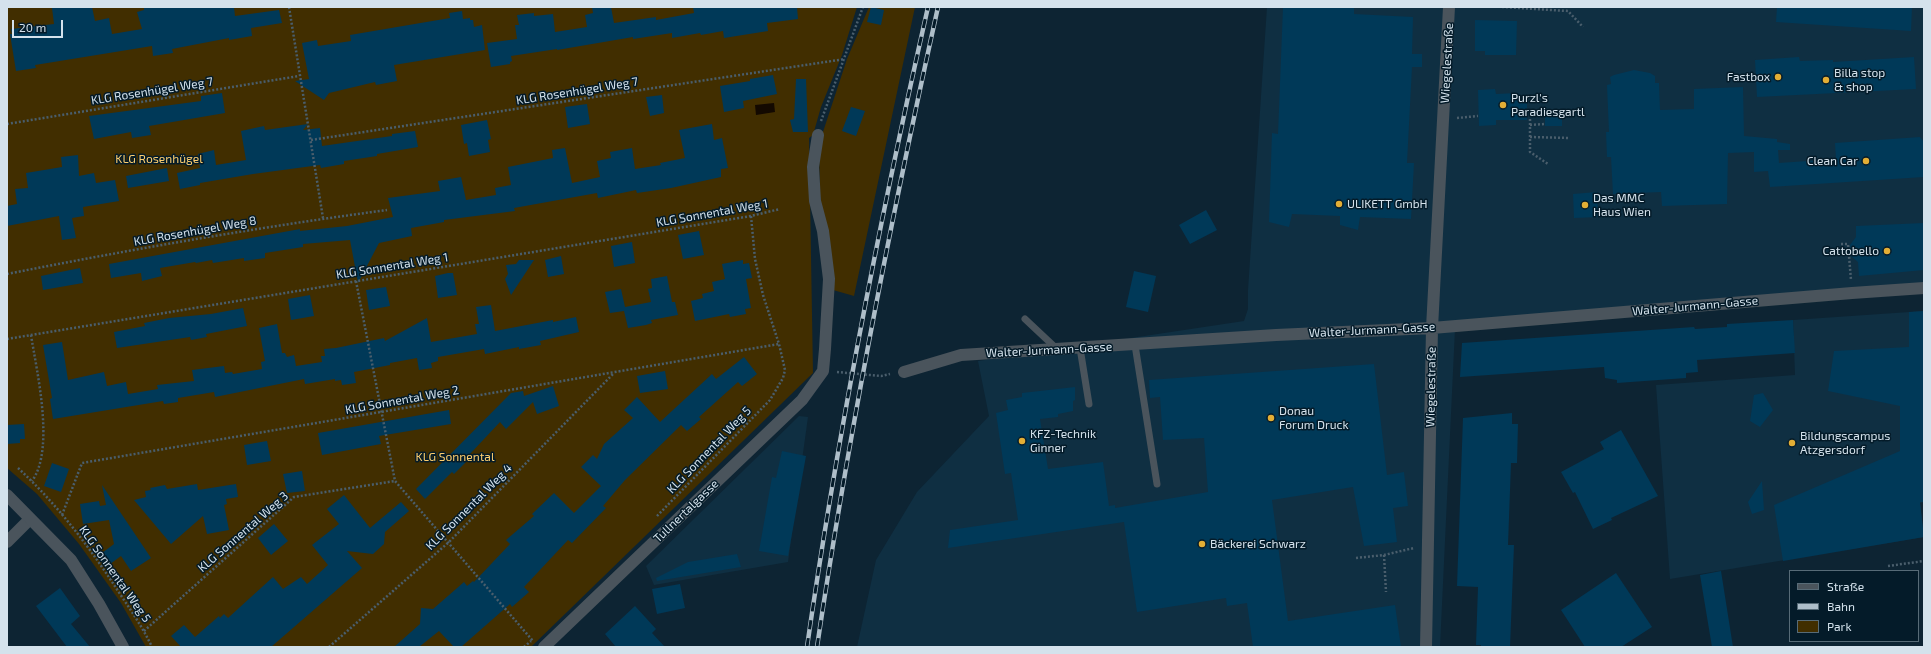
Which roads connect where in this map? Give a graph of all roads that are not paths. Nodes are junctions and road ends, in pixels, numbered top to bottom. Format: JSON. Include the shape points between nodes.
{"nodes":[{"id":1,"x":1449,"y":7,"type":"edge"},
{"id":2,"x":818,"y":134,"type":"road end"},
{"id":3,"x":1924,"y":288,"type":"edge"},
{"id":4,"x":1025,"y":319,"type":"dead end"},
{"id":5,"x":1432,"y":328,"type":"junction"},
{"id":6,"x":1135,"y":345,"type":"junction"},
{"id":7,"x":1080,"y":348,"type":"junction"},
{"id":8,"x":1058,"y":350,"type":"junction"},
{"id":9,"x":904,"y":372,"type":"road end"},
{"id":10,"x":1089,"y":404,"type":"dead end"},
{"id":11,"x":1157,"y":484,"type":"dead end"},
{"id":12,"x":7,"y":495,"type":"edge"},
{"id":13,"x":30,"y":519,"type":"junction"},
{"id":14,"x":7,"y":542,"type":"edge"},
{"id":15,"x":540,"y":645,"type":"edge"},
{"id":16,"x":123,"y":647,"type":"edge"},
{"id":17,"x":1426,"y":647,"type":"edge"}],
"edges":[{"from":1,"to":5,"type":"street","name":"Wiegelestraße"},
{"from":2,"to":15,"type":"street","name":"Tullnertalgasse","via":[[813,167],[815,201],[823,231],[828,279],[823,371],[802,400]]},
{"from":3,"to":5,"type":"street","name":"Walter-Jurmann-Gasse"},
{"from":4,"to":8,"type":"lane"},
{"from":5,"to":6,"type":"street","name":"Walter-Jurmann-Gasse"},
{"from":5,"to":17,"type":"street","name":"Wiegelestraße"},
{"from":6,"to":7,"type":"street","name":"Walter-Jurmann-Gasse"},
{"from":6,"to":11,"type":"lane"},
{"from":7,"to":8,"type":"street","name":"Walter-Jurmann-Gasse"},
{"from":7,"to":10,"type":"lane"},
{"from":8,"to":9,"type":"street","name":"Walter-Jurmann-Gasse","via":[[956,355]]},
{"from":12,"to":13,"type":"street"},
{"from":13,"to":14,"type":"street"},
{"from":13,"to":16,"type":"street","via":[[71,560]]}]}
